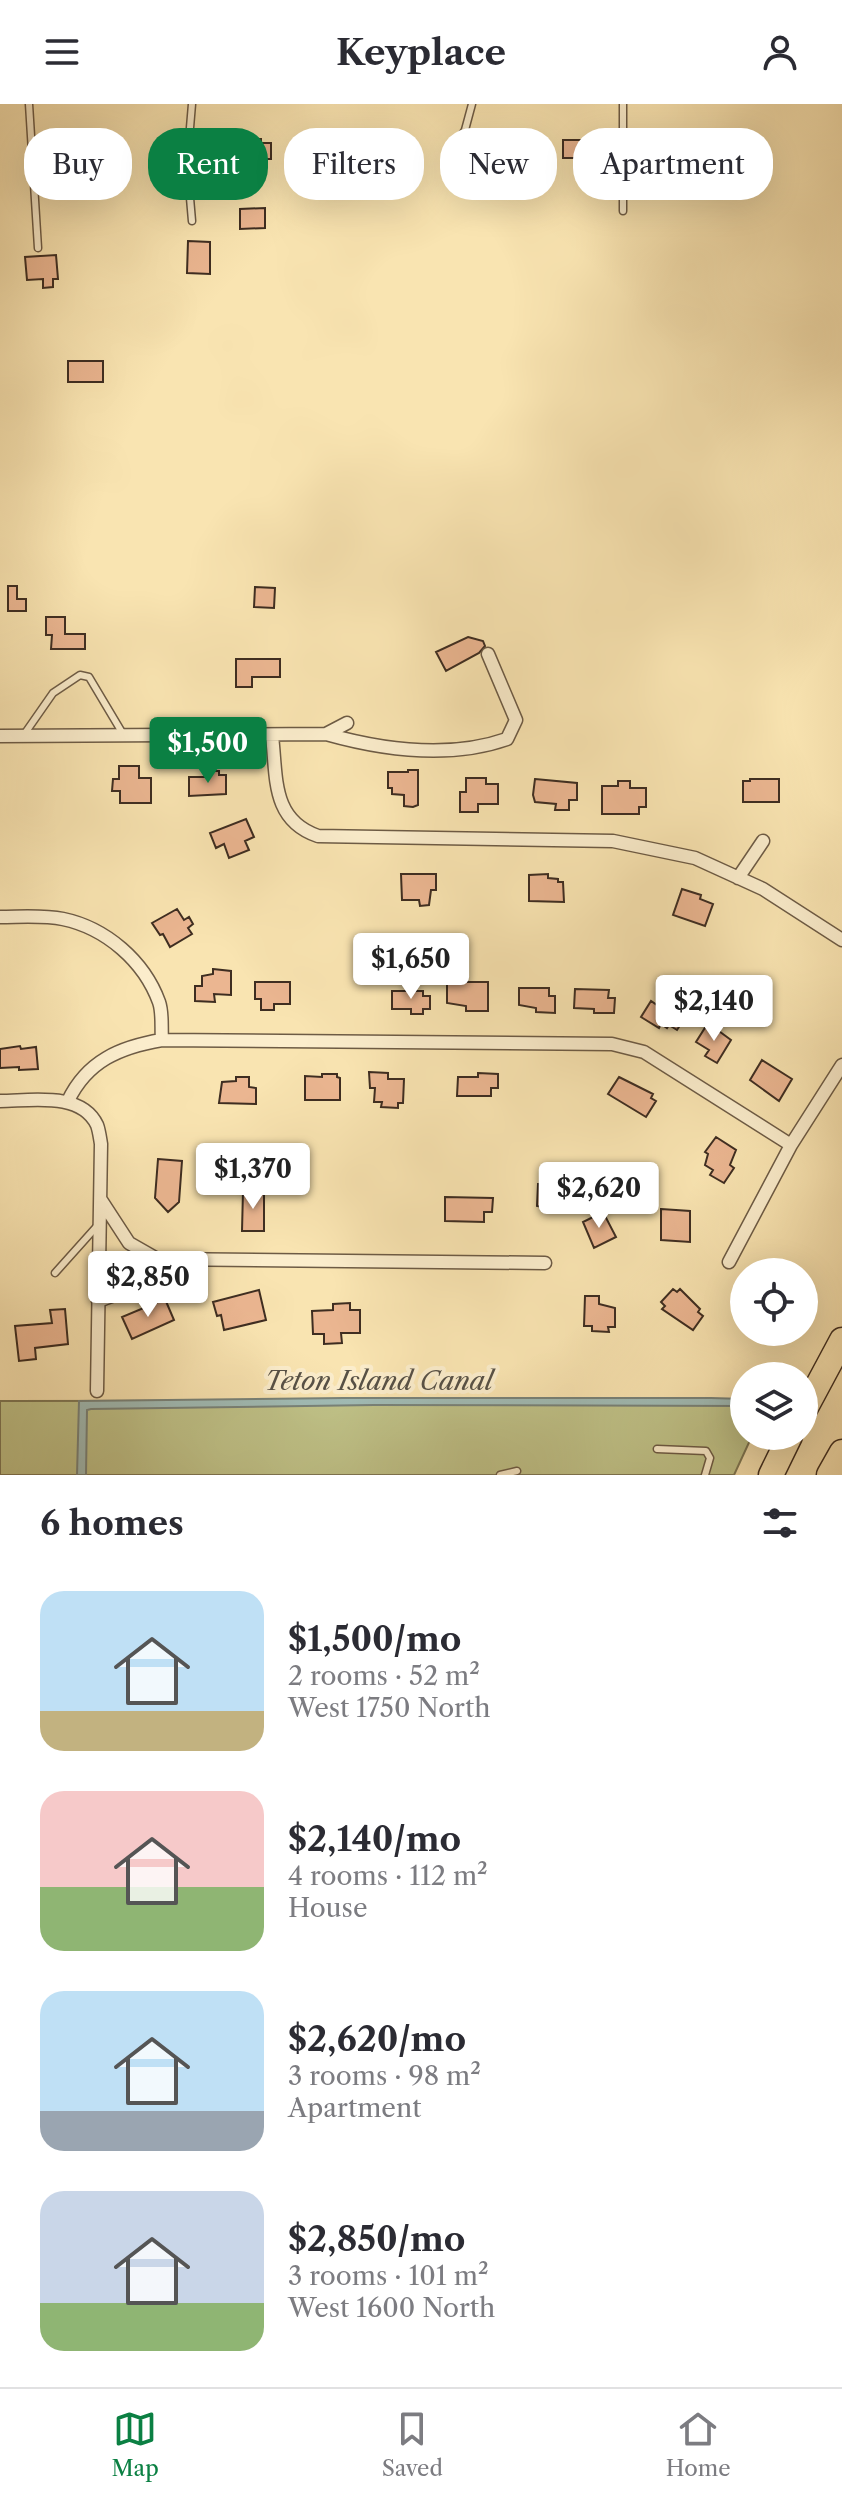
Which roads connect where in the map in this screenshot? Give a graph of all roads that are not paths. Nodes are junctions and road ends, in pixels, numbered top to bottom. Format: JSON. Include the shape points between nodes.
{"nodes":[{"id":1,"x":29,"y":104,"type":"edge"},
{"id":2,"x":192,"y":104,"type":"edge"},
{"id":3,"x":472,"y":104,"type":"edge"},
{"id":4,"x":623,"y":104,"type":"edge"},
{"id":5,"x":466,"y":128,"type":"edge"},
{"id":6,"x":623,"y":211,"type":"dead end"},
{"id":7,"x":192,"y":221,"type":"dead end"},
{"id":8,"x":38,"y":248,"type":"dead end"},
{"id":9,"x":488,"y":654,"type":"dead end"},
{"id":10,"x":347,"y":723,"type":"dead end"},
{"id":11,"x":326,"y":734,"type":"junction"},
{"id":12,"x":124,"y":735,"type":"junction"},
{"id":13,"x":0,"y":736,"type":"edge"},
{"id":14,"x":23,"y":736,"type":"junction"},
{"id":15,"x":272,"y":736,"type":"junction"},
{"id":16,"x":763,"y":841,"type":"dead end"},
{"id":17,"x":738,"y":878,"type":"junction"},
{"id":18,"x":0,"y":917,"type":"edge"},
{"id":19,"x":842,"y":940,"type":"edge"},
{"id":20,"x":162,"y":1040,"type":"junction"},
{"id":21,"x":842,"y":1065,"type":"edge"},
{"id":22,"x":0,"y":1101,"type":"edge"},
{"id":23,"x":68,"y":1101,"type":"junction"},
{"id":24,"x":791,"y":1145,"type":"junction"},
{"id":25,"x":101,"y":1200,"type":"junction"},
{"id":26,"x":101,"y":1222,"type":"junction"},
{"id":27,"x":157,"y":1259,"type":"junction"},
{"id":28,"x":729,"y":1262,"type":"dead end"},
{"id":29,"x":545,"y":1263,"type":"dead end"},
{"id":30,"x":55,"y":1273,"type":"dead end"},
{"id":31,"x":98,"y":1301,"type":"junction"},
{"id":32,"x":842,"y":1340,"type":"edge"},
{"id":33,"x":818,"y":1385,"type":"edge"},
{"id":34,"x":97,"y":1391,"type":"dead end"},
{"id":35,"x":657,"y":1449,"type":"dead end"},
{"id":36,"x":783,"y":1450,"type":"edge"},
{"id":37,"x":842,"y":1452,"type":"edge"},
{"id":38,"x":517,"y":1471,"type":"dead end"},
{"id":39,"x":500,"y":1475,"type":"edge"},
{"id":40,"x":705,"y":1475,"type":"edge"},
{"id":41,"x":771,"y":1475,"type":"edge"},
{"id":42,"x":829,"y":1475,"type":"edge"}],
"edges":[{"from":1,"to":8,"type":"lane"},
{"from":2,"to":7,"type":"lane","via":[[187,163]]},
{"from":3,"to":5,"type":"lane"},
{"from":4,"to":6,"type":"lane"},
{"from":9,"to":11,"type":"street","via":[[516,720],[507,739],[466,751],[355,742]]},
{"from":10,"to":11,"type":"street"},
{"from":11,"to":15,"type":"street"},
{"from":12,"to":14,"type":"street"},
{"from":12,"to":14,"type":"lane","via":[[89,677],[80,675],[53,693]]},
{"from":12,"to":15,"type":"street"},
{"from":13,"to":14,"type":"street"},
{"from":15,"to":17,"type":"street","via":[[278,796],[287,816],[301,830],[318,836],[613,841],[695,858]]},
{"from":16,"to":17,"type":"street"},
{"from":17,"to":19,"type":"street"},
{"from":18,"to":20,"type":"street","via":[[62,918],[96,930],[126,951],[160,1004]]},
{"from":20,"to":23,"type":"street","via":[[115,1052],[92,1067]]},
{"from":20,"to":24,"type":"street","via":[[612,1044],[644,1052]]},
{"from":21,"to":24,"type":"street"},
{"from":22,"to":23,"type":"street"},
{"from":23,"to":25,"type":"street","via":[[96,1124]]},
{"from":24,"to":28,"type":"street"},
{"from":25,"to":26,"type":"street"},
{"from":25,"to":27,"type":"street","via":[[129,1243]]},
{"from":26,"to":30,"type":"lane"},
{"from":26,"to":31,"type":"street"},
{"from":27,"to":29,"type":"street"},
{"from":27,"to":31,"type":"street","via":[[152,1275]]},
{"from":31,"to":34,"type":"street"},
{"from":32,"to":33,"type":"highway"},
{"from":35,"to":40,"type":"lane","via":[[706,1451],[710,1458]]},
{"from":36,"to":41,"type":"highway"},
{"from":37,"to":42,"type":"highway"},
{"from":38,"to":39,"type":"lane"}]}
